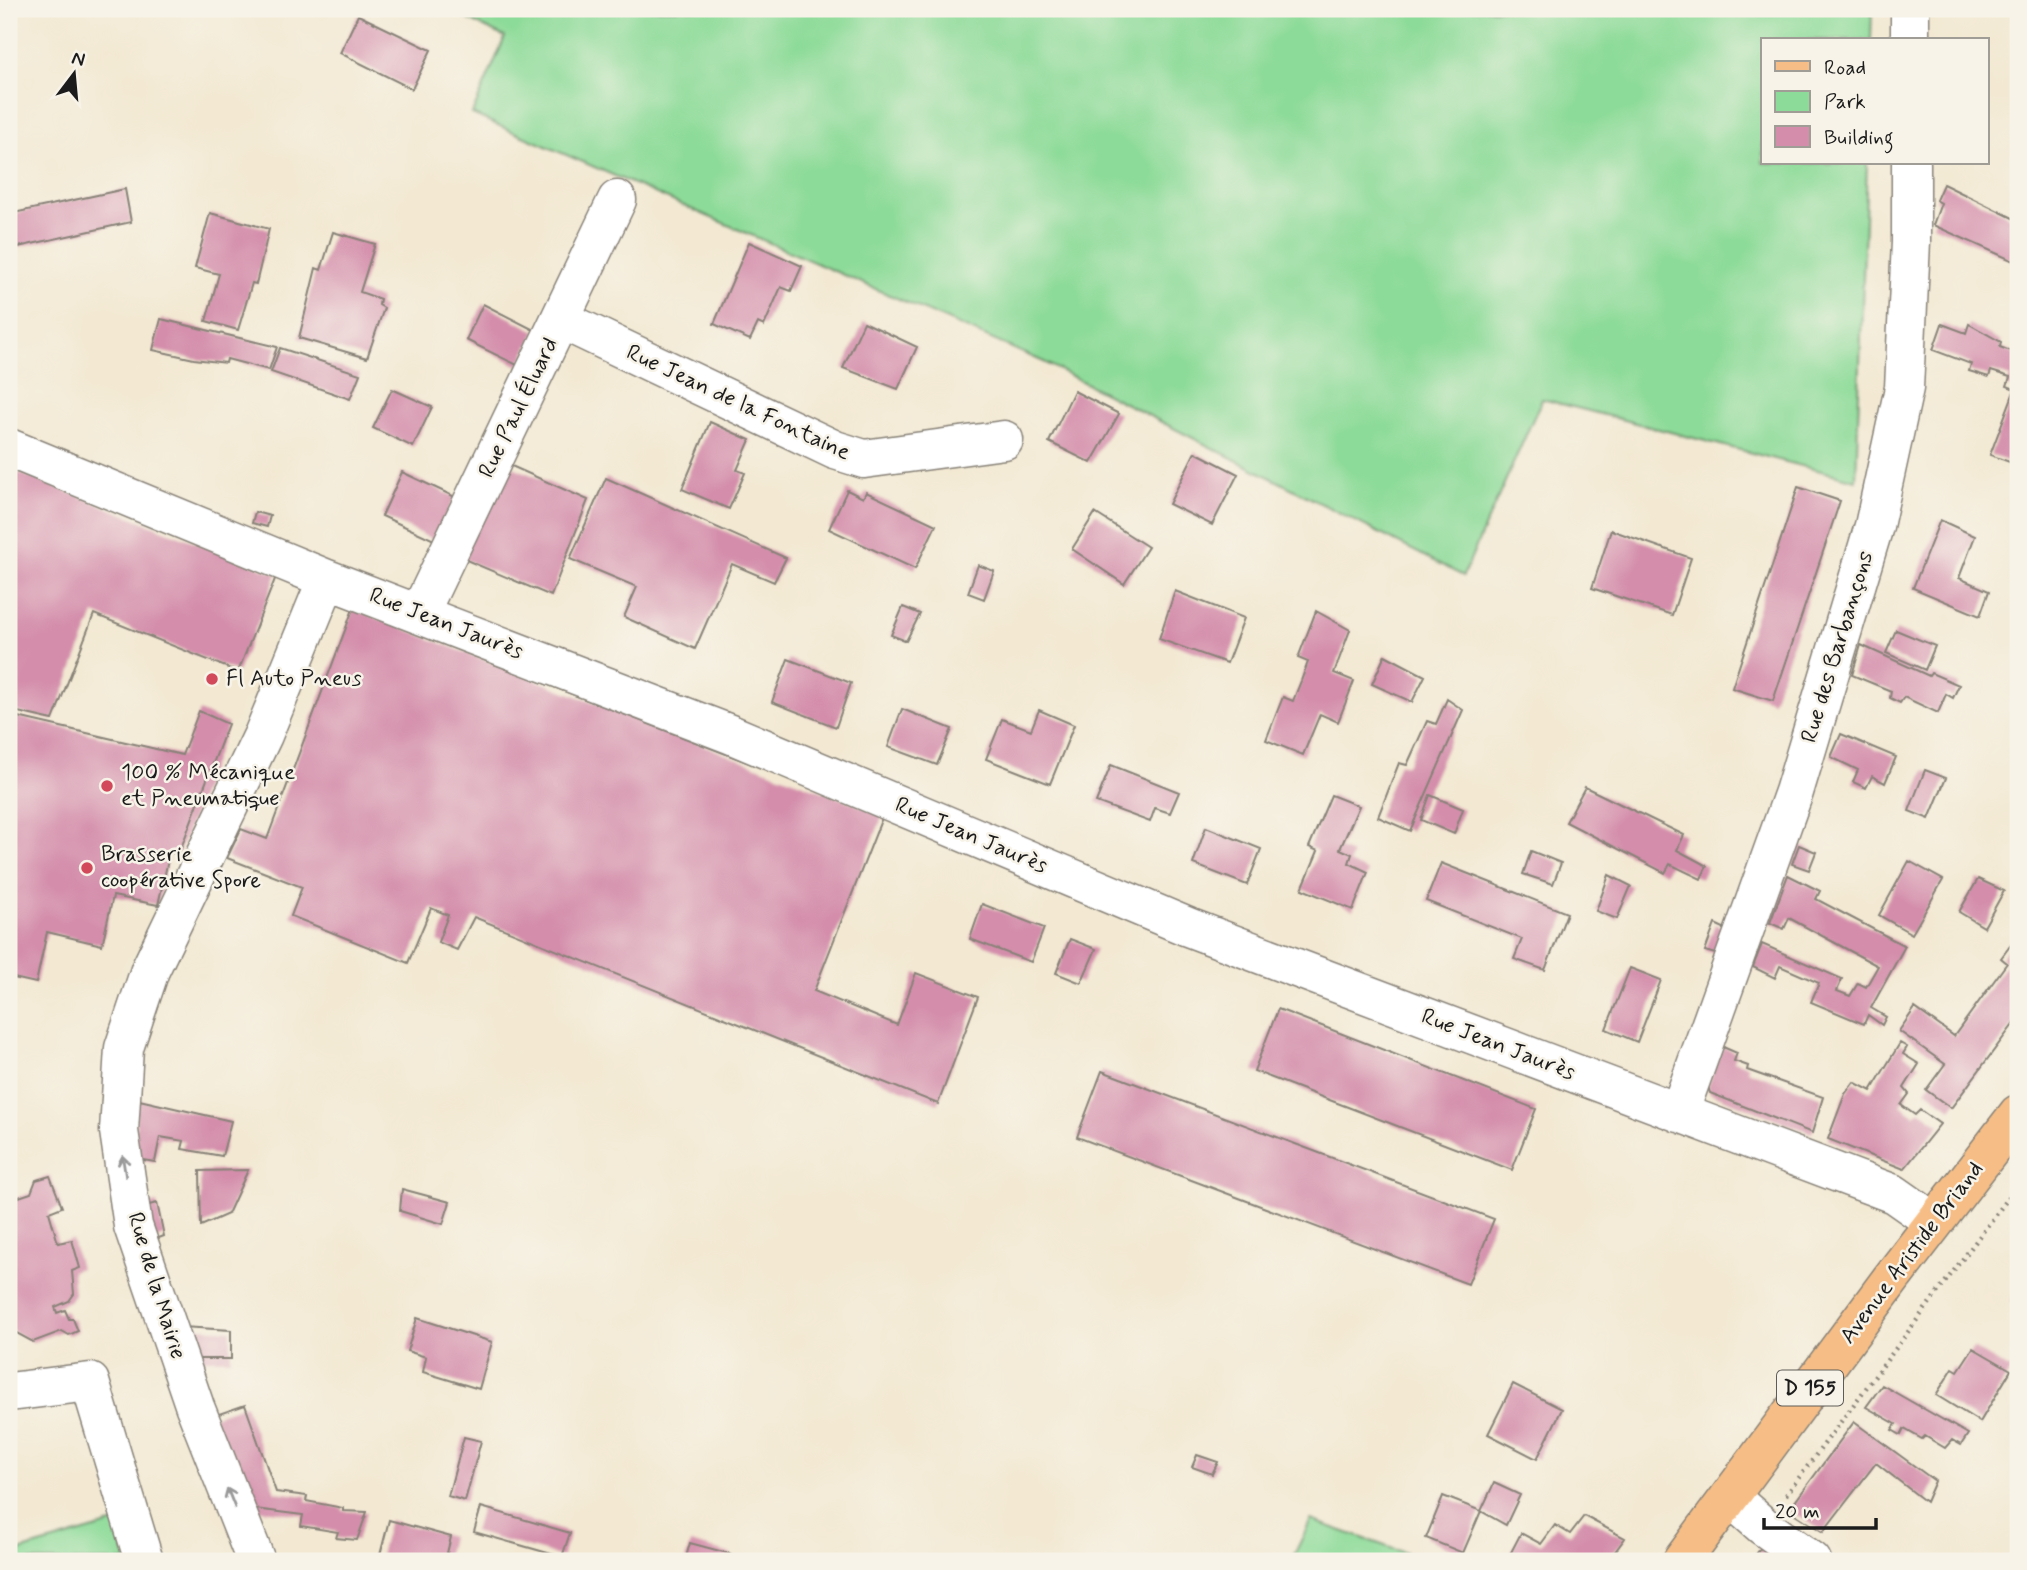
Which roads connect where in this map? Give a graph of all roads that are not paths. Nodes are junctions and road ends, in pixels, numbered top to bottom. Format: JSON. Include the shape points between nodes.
{"nodes":[{"id":1,"x":1910,"y":9,"type":"edge"},
{"id":2,"x":1910,"y":38,"type":"edge"},
{"id":3,"x":1911,"y":164,"type":"edge"},
{"id":4,"x":617,"y":200,"type":"dead end"},
{"id":5,"x":562,"y":320,"type":"junction"},
{"id":6,"x":1004,"y":440,"type":"dead end"},
{"id":7,"x":9,"y":448,"type":"edge"},
{"id":8,"x":327,"y":579,"type":"junction"},
{"id":9,"x":419,"y":614,"type":"junction"},
{"id":10,"x":1679,"y":1113,"type":"junction"},
{"id":11,"x":2018,"y":1114,"type":"edge"},
{"id":12,"x":1934,"y":1222,"type":"junction"},
{"id":13,"x":9,"y":1392,"type":"edge"},
{"id":14,"x":1730,"y":1497,"type":"junction"},
{"id":15,"x":144,"y":1561,"type":"edge"},
{"id":16,"x":256,"y":1561,"type":"edge"},
{"id":17,"x":1682,"y":1561,"type":"edge"},
{"id":18,"x":1812,"y":1561,"type":"edge"}],
"edges":[{"from":1,"to":2,"type":"street"},
{"from":3,"to":10,"type":"street","name":"Rue des Barbançons","via":[[1904,388],[1874,526],[1794,792]]},
{"from":4,"to":5,"type":"street","name":"Rue Paul Éluard"},
{"from":5,"to":6,"type":"street","name":"Rue Jean de la Fontaine","via":[[835,450],[864,459]]},
{"from":5,"to":9,"type":"street","name":"Rue Paul Éluard"},
{"from":7,"to":8,"type":"street","name":"Rue Jean Jaurès"},
{"from":8,"to":9,"type":"street","name":"Rue Jean Jaurès"},
{"from":16,"to":8,"type":"street","name":"Rue de la Mairie","one_way":true,"via":[[195,1407],[133,1226],[119,1131],[124,1048],[150,970],[262,735]]},
{"from":9,"to":10,"type":"street","name":"Rue Jean Jaurès","via":[[730,734],[1188,928]]},
{"from":10,"to":12,"type":"street","name":"Rue Jean Jaurès","via":[[1894,1194]]},
{"from":11,"to":12,"type":"main road","name":"Avenue Aristide Briand","number":"D 155"},
{"from":12,"to":14,"type":"main road","name":"Avenue Aristide Briand","number":"D 155"},
{"from":13,"to":15,"type":"street","via":[[90,1382]]},
{"from":14,"to":17,"type":"main road","name":"Avenue Aristide Briand","number":"D 155"},
{"from":14,"to":18,"type":"street"}]}
